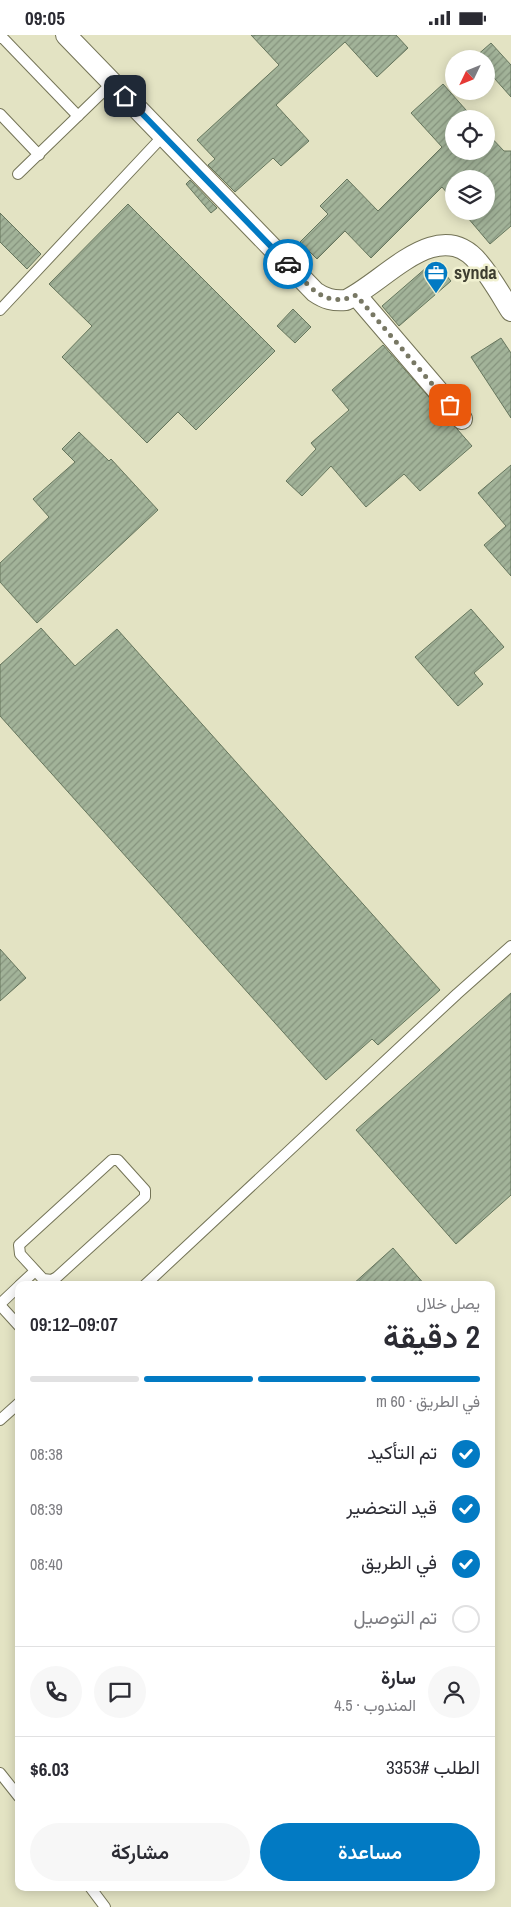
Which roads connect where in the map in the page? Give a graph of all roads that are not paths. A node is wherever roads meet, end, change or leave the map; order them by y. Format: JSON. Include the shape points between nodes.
{"nodes":[{"id":1,"x":0,"y":35,"type":"edge"},
{"id":2,"x":66,"y":35,"type":"edge"},
{"id":3,"x":112,"y":83,"type":"junction"},
{"id":4,"x":0,"y":115,"type":"edge"},
{"id":5,"x":78,"y":116,"type":"junction"},
{"id":6,"x":163,"y":136,"type":"junction"},
{"id":7,"x":39,"y":155,"type":"junction"},
{"id":8,"x":18,"y":174,"type":"dead end"},
{"id":9,"x":356,"y":295,"type":"junction"},
{"id":10,"x":1,"y":308,"type":"edge"},
{"id":11,"x":511,"y":311,"type":"edge"},
{"id":12,"x":462,"y":419,"type":"dead end"},
{"id":13,"x":511,"y":946,"type":"edge"},
{"id":14,"x":35,"y":1271,"type":"junction"},
{"id":15,"x":25,"y":1281,"type":"edge"},
{"id":16,"x":149,"y":1281,"type":"edge"},
{"id":17,"x":15,"y":1291,"type":"edge"},
{"id":18,"x":0,"y":1305,"type":"edge"},
{"id":19,"x":15,"y":1322,"type":"edge"},
{"id":20,"x":15,"y":1407,"type":"edge"},
{"id":21,"x":0,"y":1420,"type":"edge"},
{"id":22,"x":0,"y":1773,"type":"edge"},
{"id":23,"x":15,"y":1792,"type":"edge"},
{"id":24,"x":93,"y":1891,"type":"edge"},
{"id":25,"x":105,"y":1907,"type":"edge"}],
"edges":[{"from":1,"to":5,"type":"lane"},
{"from":2,"to":3,"type":"street"},
{"from":3,"to":5,"type":"lane"},
{"from":3,"to":6,"type":"street"},
{"from":4,"to":7,"type":"lane"},
{"from":5,"to":7,"type":"lane"},
{"from":6,"to":9,"type":"street","via":[[315,291],[335,301]]},
{"from":6,"to":10,"type":"lane"},
{"from":7,"to":8,"type":"lane"},
{"from":9,"to":11,"type":"street","via":[[422,249],[438,244],[469,252]]},
{"from":9,"to":12,"type":"street"},
{"from":13,"to":16,"type":"lane"},
{"from":14,"to":14,"type":"lane","via":[[47,1280],[57,1277],[143,1200],[145,1190],[118,1160],[109,1161],[21,1242],[18,1250]]},
{"from":14,"to":15,"type":"lane"},
{"from":17,"to":18,"type":"lane"},
{"from":18,"to":19,"type":"lane"},
{"from":20,"to":21,"type":"lane"},
{"from":22,"to":23,"type":"lane"},
{"from":24,"to":25,"type":"lane"}]}
